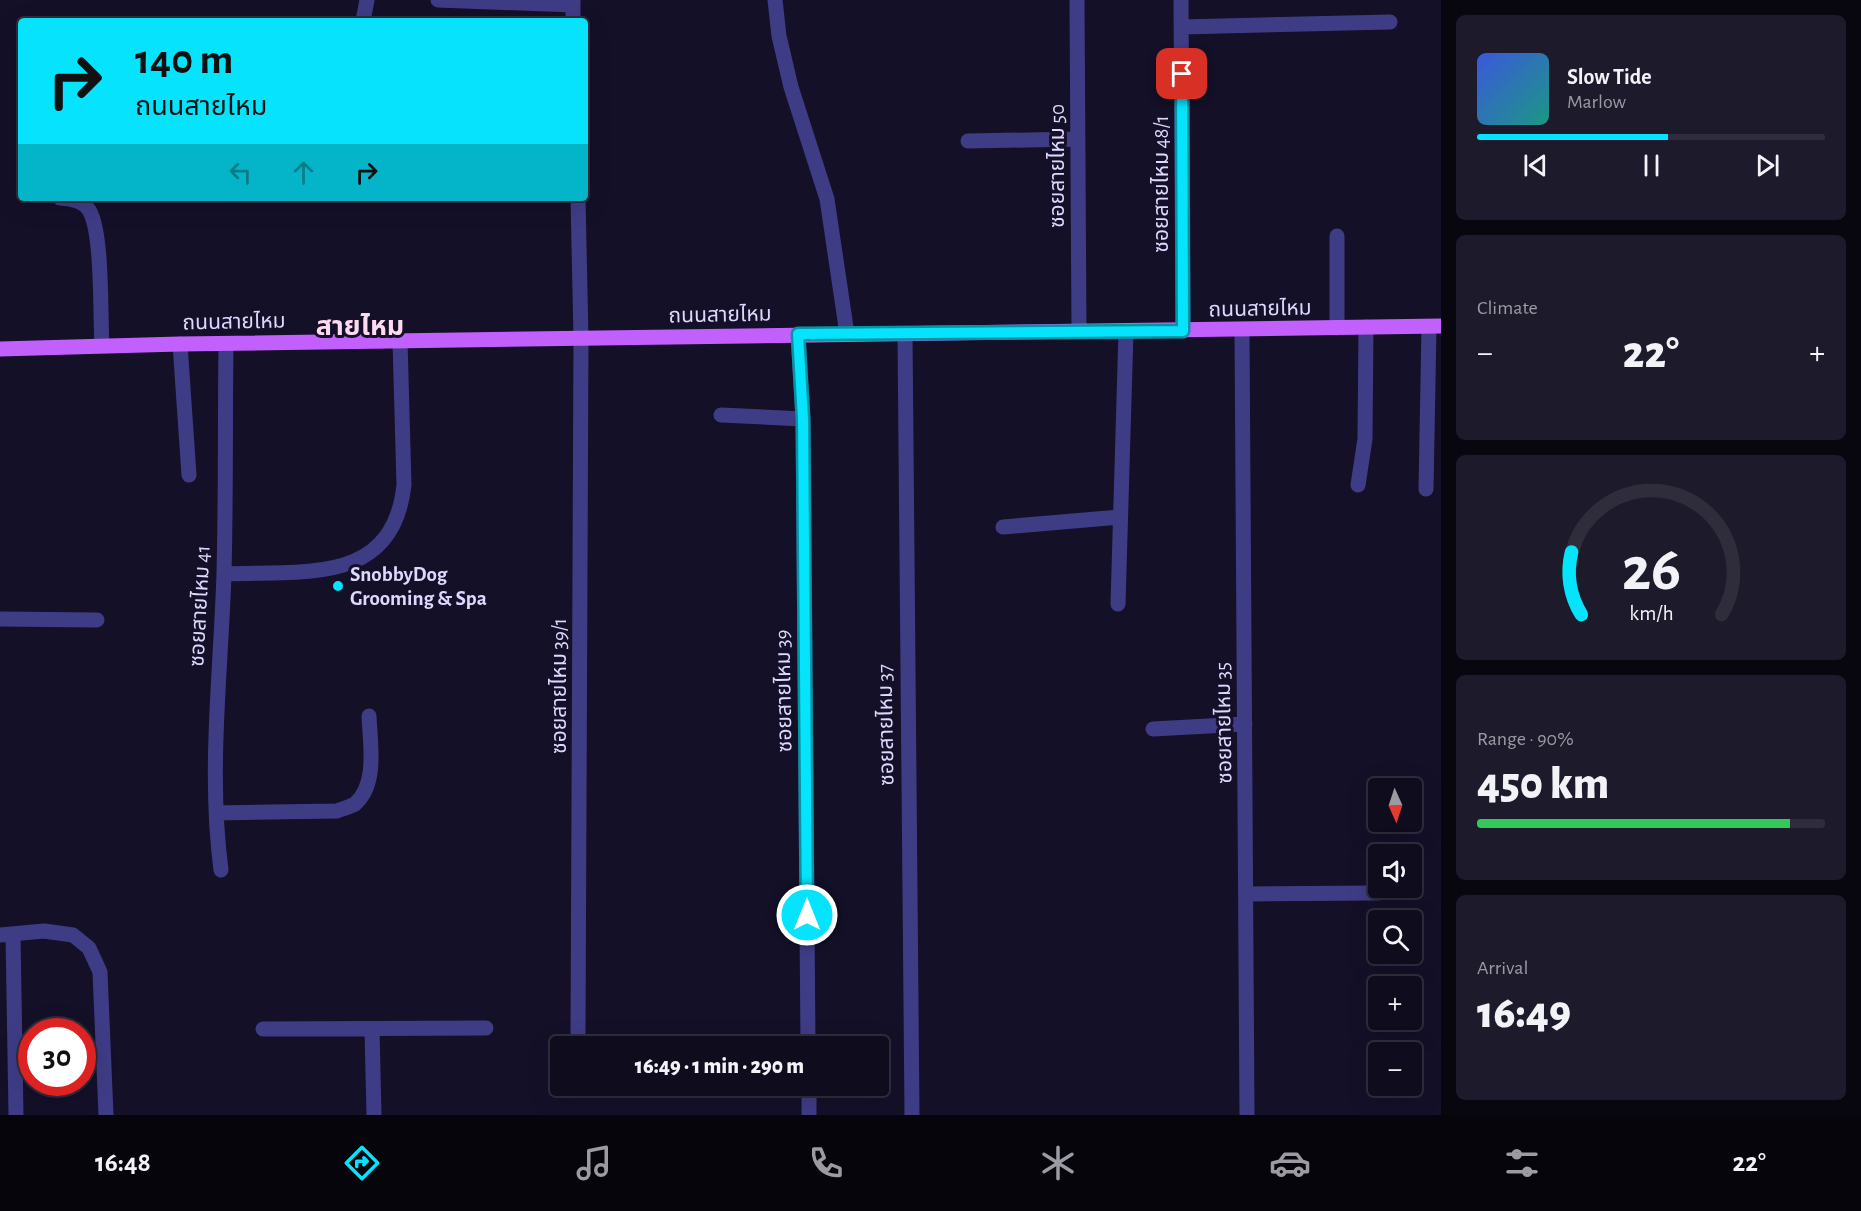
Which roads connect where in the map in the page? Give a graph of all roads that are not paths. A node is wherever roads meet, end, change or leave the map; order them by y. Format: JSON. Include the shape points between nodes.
{"nodes":[{"id":1,"x":367,"y":0,"type":"edge"},
{"id":2,"x":438,"y":0,"type":"edge"},
{"id":3,"x":775,"y":0,"type":"edge"},
{"id":4,"x":1077,"y":0,"type":"edge"},
{"id":5,"x":1181,"y":0,"type":"edge"},
{"id":6,"x":573,"y":2,"type":"edge"},
{"id":7,"x":364,"y":18,"type":"edge"},
{"id":8,"x":573,"y":18,"type":"edge"},
{"id":9,"x":1390,"y":21,"type":"dead end"},
{"id":10,"x":1181,"y":27,"type":"junction"},
{"id":11,"x":1078,"y":139,"type":"junction"},
{"id":12,"x":968,"y":141,"type":"dead end"},
{"id":13,"x":78,"y":201,"type":"edge"},
{"id":14,"x":578,"y":201,"type":"edge"},
{"id":15,"x":1337,"y":236,"type":"dead end"},
{"id":16,"x":1435,"y":326,"type":"edge"},
{"id":17,"x":1366,"y":327,"type":"junction"},
{"id":18,"x":1337,"y":328,"type":"junction"},
{"id":19,"x":1079,"y":331,"type":"junction"},
{"id":20,"x":1126,"y":331,"type":"junction"},
{"id":21,"x":1183,"y":331,"type":"junction"},
{"id":22,"x":1242,"y":331,"type":"junction"},
{"id":23,"x":798,"y":334,"type":"junction"},
{"id":24,"x":847,"y":334,"type":"junction"},
{"id":25,"x":905,"y":334,"type":"junction"},
{"id":26,"x":581,"y":338,"type":"junction"},
{"id":27,"x":400,"y":340,"type":"junction"},
{"id":28,"x":180,"y":344,"type":"junction"},
{"id":29,"x":226,"y":344,"type":"junction"},
{"id":30,"x":102,"y":345,"type":"junction"},
{"id":31,"x":0,"y":349,"type":"edge"},
{"id":32,"x":721,"y":415,"type":"dead end"},
{"id":33,"x":803,"y":419,"type":"junction"},
{"id":34,"x":189,"y":475,"type":"dead end"},
{"id":35,"x":1358,"y":485,"type":"dead end"},
{"id":36,"x":1426,"y":489,"type":"dead end"},
{"id":37,"x":1120,"y":517,"type":"junction"},
{"id":38,"x":1003,"y":527,"type":"dead end"},
{"id":39,"x":224,"y":574,"type":"junction"},
{"id":40,"x":1118,"y":604,"type":"dead end"},
{"id":41,"x":0,"y":619,"type":"edge"},
{"id":42,"x":97,"y":620,"type":"dead end"},
{"id":43,"x":369,"y":717,"type":"dead end"},
{"id":44,"x":1245,"y":724,"type":"junction"},
{"id":45,"x":1153,"y":729,"type":"dead end"},
{"id":46,"x":216,"y":813,"type":"junction"},
{"id":47,"x":221,"y":870,"type":"dead end"},
{"id":48,"x":1368,"y":893,"type":"edge"},
{"id":49,"x":1247,"y":894,"type":"junction"},
{"id":50,"x":6,"y":935,"type":"edge"},
{"id":51,"x":486,"y":1028,"type":"dead end"},
{"id":52,"x":263,"y":1029,"type":"dead end"},
{"id":53,"x":372,"y":1029,"type":"junction"},
{"id":54,"x":578,"y":1035,"type":"dead end"},
{"id":55,"x":808,"y":1036,"type":"edge"},
{"id":56,"x":808,"y":1096,"type":"edge"},
{"id":57,"x":16,"y":1115,"type":"edge"},
{"id":58,"x":106,"y":1115,"type":"edge"},
{"id":59,"x":374,"y":1115,"type":"edge"},
{"id":60,"x":809,"y":1115,"type":"edge"},
{"id":61,"x":912,"y":1115,"type":"edge"},
{"id":62,"x":1248,"y":1115,"type":"edge"}],
"edges":[{"from":1,"to":7,"type":"street"},
{"from":2,"to":6,"type":"street"},
{"from":3,"to":24,"type":"street","via":[[778,36],[791,87],[827,199]]},
{"from":4,"to":11,"type":"street","name":"ซอยสายไหม 50"},
{"from":5,"to":10,"type":"street","name":"ซอยสายไหม 48/1"},
{"from":6,"to":8,"type":"street"},
{"from":9,"to":10,"type":"street"},
{"from":10,"to":21,"type":"street","name":"ซอยสายไหม 48/1"},
{"from":11,"to":12,"type":"street"},
{"from":11,"to":19,"type":"street","name":"ซอยสายไหม 50"},
{"from":13,"to":30,"type":"street","via":[[88,208],[95,227]]},
{"from":14,"to":26,"type":"street","name":"ซอยสายไหม 39/1"},
{"from":15,"to":18,"type":"street"},
{"from":16,"to":17,"type":"main road","name":"ถนนสายไหม"},
{"from":16,"to":36,"type":"street"},
{"from":17,"to":18,"type":"main road","name":"ถนนสายไหม"},
{"from":17,"to":35,"type":"street","via":[[1365,439]]},
{"from":18,"to":22,"type":"main road","name":"ถนนสายไหม"},
{"from":19,"to":20,"type":"main road","name":"ถนนสายไหม"},
{"from":19,"to":25,"type":"main road","name":"ถนนสายไหม"},
{"from":20,"to":21,"type":"main road","name":"ถนนสายไหม"},
{"from":20,"to":37,"type":"street"},
{"from":21,"to":22,"type":"main road","name":"ถนนสายไหม"},
{"from":22,"to":44,"type":"street","name":"ซอยสายไหม 35"},
{"from":23,"to":24,"type":"main road","name":"ถนนสายไหม"},
{"from":23,"to":26,"type":"main road","name":"ถนนสายไหม"},
{"from":23,"to":33,"type":"street","name":"ซอยสายไหม 39"},
{"from":24,"to":25,"type":"main road","name":"ถนนสายไหม"},
{"from":25,"to":61,"type":"street","name":"ซอยสายไหม 37"},
{"from":26,"to":27,"type":"main road","name":"ถนนสายไหม"},
{"from":26,"to":54,"type":"street","name":"ซอยสายไหม 39/1"},
{"from":27,"to":29,"type":"main road","name":"ถนนสายไหม"},
{"from":27,"to":39,"type":"street","via":[[402,507],[380,547],[335,568]]},
{"from":28,"to":29,"type":"main road","name":"ถนนสายไหม"},
{"from":28,"to":30,"type":"main road","name":"ถนนสายไหม"},
{"from":28,"to":34,"type":"street"},
{"from":29,"to":39,"type":"street","name":"ซอยสายไหม 41"},
{"from":30,"to":31,"type":"main road","name":"ถนนสายไหม"},
{"from":32,"to":33,"type":"street"},
{"from":33,"to":55,"type":"street","name":"ซอยสายไหม 39"},
{"from":37,"to":38,"type":"street"},
{"from":37,"to":40,"type":"street"},
{"from":39,"to":46,"type":"street","name":"ซอยสายไหม 41","via":[[216,715]]},
{"from":41,"to":42,"type":"street"},
{"from":43,"to":46,"type":"street","via":[[370,772],[365,789],[354,804],[337,811]]},
{"from":44,"to":45,"type":"street"},
{"from":44,"to":49,"type":"street","name":"ซอยสายไหม 35"},
{"from":46,"to":47,"type":"street","name":"ซอยสายไหม 41"},
{"from":48,"to":49,"type":"street"},
{"from":49,"to":62,"type":"street","name":"ซอยสายไหม 35"},
{"from":50,"to":57,"type":"street"},
{"from":50,"to":58,"type":"street","via":[[44,931],[73,935],[89,948],[100,972]]},
{"from":51,"to":53,"type":"street"},
{"from":52,"to":53,"type":"street"},
{"from":53,"to":59,"type":"street"},
{"from":56,"to":60,"type":"street"}]}
